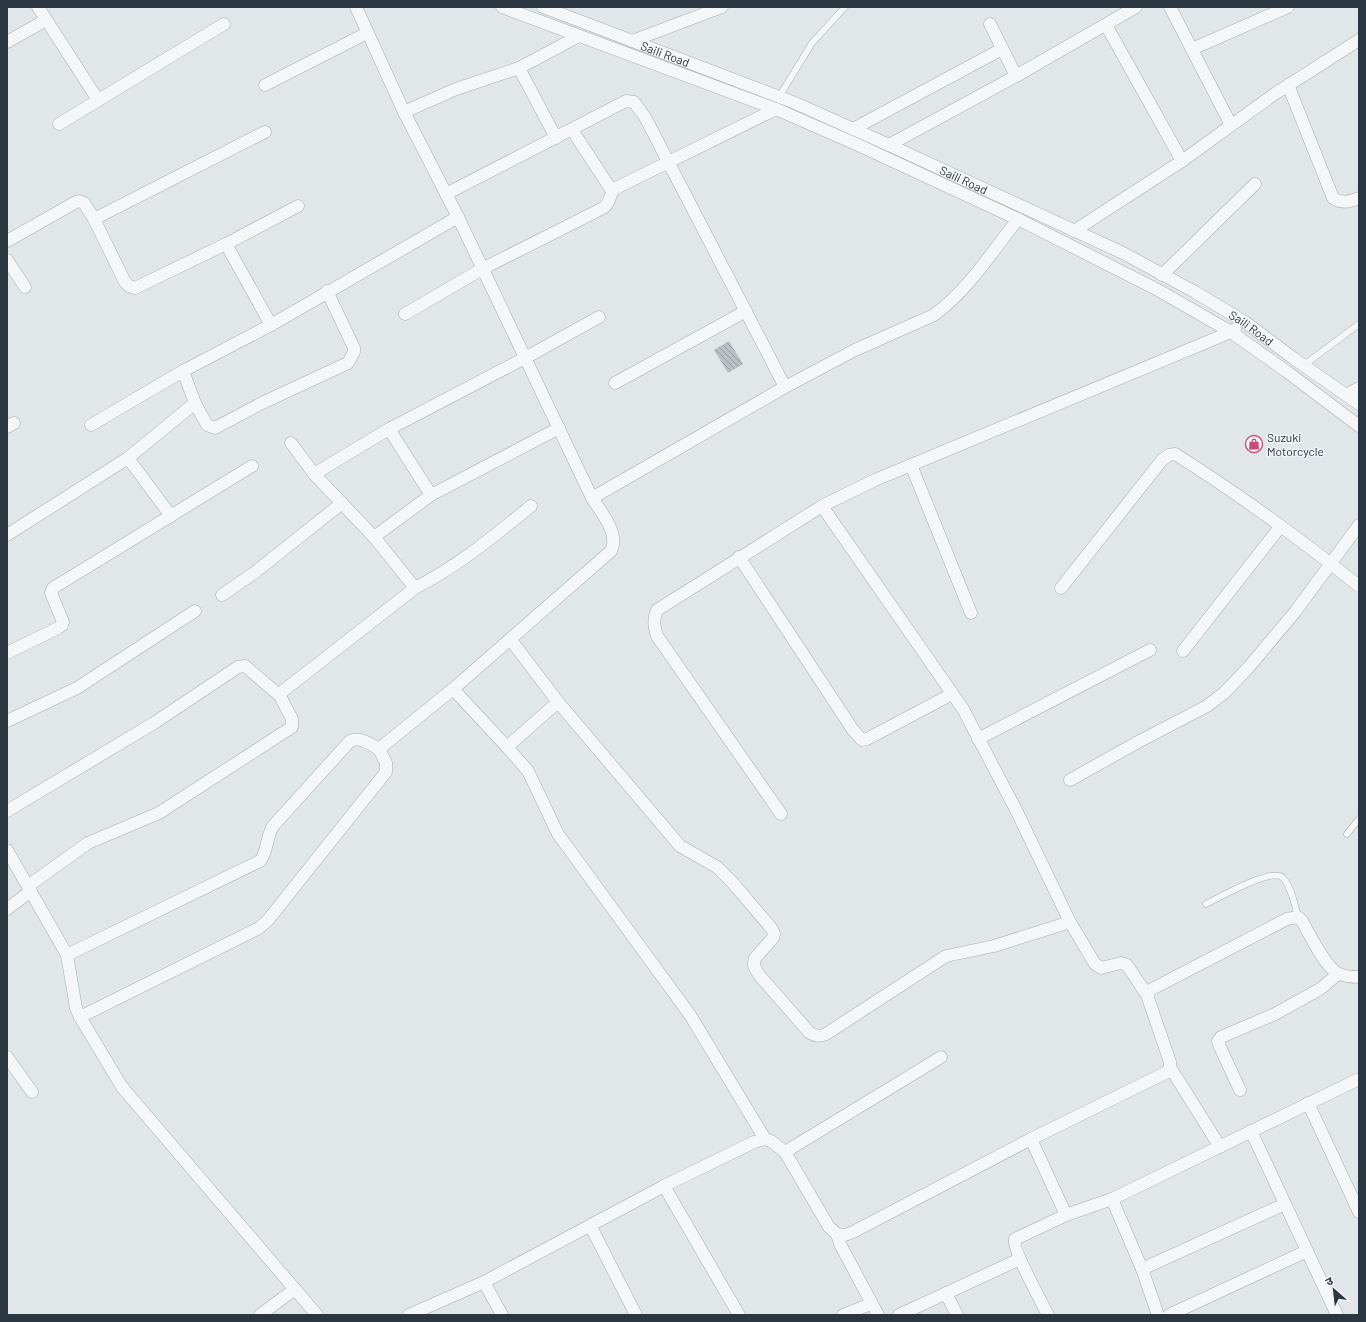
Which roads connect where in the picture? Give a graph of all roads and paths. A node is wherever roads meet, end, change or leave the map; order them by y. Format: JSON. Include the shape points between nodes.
{"nodes":[{"id":1,"x":38,"y":7,"type":"edge"},
{"id":2,"x":356,"y":7,"type":"edge"},
{"id":3,"x":502,"y":7,"type":"edge"},
{"id":4,"x":543,"y":7,"type":"edge"},
{"id":5,"x":722,"y":7,"type":"edge"},
{"id":6,"x":845,"y":7,"type":"edge"},
{"id":7,"x":1136,"y":7,"type":"edge"},
{"id":8,"x":1170,"y":7,"type":"edge"},
{"id":9,"x":1288,"y":7,"type":"edge"},
{"id":10,"x":46,"y":20,"type":"junction"},
{"id":11,"x":224,"y":24,"type":"dead end"},
{"id":12,"x":990,"y":24,"type":"dead end"},
{"id":13,"x":1106,"y":25,"type":"junction"},
{"id":14,"x":367,"y":33,"type":"junction"},
{"id":15,"x":579,"y":36,"type":"junction"},
{"id":16,"x":1359,"y":40,"type":"edge"},
{"id":17,"x":632,"y":41,"type":"junction"},
{"id":18,"x":7,"y":42,"type":"edge"},
{"id":19,"x":1002,"y":49,"type":"junction"},
{"id":20,"x":1192,"y":49,"type":"junction"},
{"id":21,"x":519,"y":68,"type":"junction"},
{"id":22,"x":1016,"y":76,"type":"junction"},
{"id":23,"x":1288,"y":85,"type":"junction"},
{"id":24,"x":265,"y":86,"type":"dead end"},
{"id":25,"x":779,"y":97,"type":"junction"},
{"id":26,"x":98,"y":100,"type":"junction"},
{"id":27,"x":776,"y":109,"type":"junction"},
{"id":28,"x":404,"y":112,"type":"junction"},
{"id":29,"x":59,"y":124,"type":"dead end"},
{"id":30,"x":1230,"y":125,"type":"junction"},
{"id":31,"x":853,"y":128,"type":"junction"},
{"id":32,"x":572,"y":130,"type":"junction"},
{"id":33,"x":265,"y":132,"type":"dead end"},
{"id":34,"x":556,"y":138,"type":"junction"},
{"id":35,"x":889,"y":145,"type":"junction"},
{"id":36,"x":668,"y":161,"type":"junction"},
{"id":37,"x":1182,"y":161,"type":"junction"},
{"id":38,"x":1255,"y":184,"type":"dead end"},
{"id":39,"x":612,"y":191,"type":"junction"},
{"id":40,"x":446,"y":194,"type":"junction"},
{"id":41,"x":1359,"y":198,"type":"edge"},
{"id":42,"x":298,"y":206,"type":"dead end"},
{"id":43,"x":458,"y":217,"type":"junction"},
{"id":44,"x":94,"y":219,"type":"junction"},
{"id":45,"x":1018,"y":219,"type":"junction"},
{"id":46,"x":1074,"y":230,"type":"junction"},
{"id":47,"x":7,"y":241,"type":"edge"},
{"id":48,"x":226,"y":244,"type":"junction"},
{"id":49,"x":7,"y":260,"type":"edge"},
{"id":50,"x":482,"y":270,"type":"junction"},
{"id":51,"x":1162,"y":275,"type":"junction"},
{"id":52,"x":25,"y":288,"type":"dead end"},
{"id":53,"x":327,"y":291,"type":"junction"},
{"id":54,"x":746,"y":311,"type":"junction"},
{"id":55,"x":405,"y":314,"type":"dead end"},
{"id":56,"x":599,"y":317,"type":"dead end"},
{"id":57,"x":1244,"y":322,"type":"junction"},
{"id":58,"x":271,"y":324,"type":"junction"},
{"id":59,"x":1359,"y":324,"type":"edge"},
{"id":60,"x":1231,"y":332,"type":"junction"},
{"id":61,"x":525,"y":358,"type":"junction"},
{"id":62,"x":1304,"y":365,"type":"junction"},
{"id":63,"x":183,"y":371,"type":"junction"},
{"id":64,"x":615,"y":383,"type":"dead end"},
{"id":65,"x":785,"y":387,"type":"junction"},
{"id":66,"x":1359,"y":388,"type":"edge"},
{"id":67,"x":1346,"y":395,"type":"junction"},
{"id":68,"x":195,"y":403,"type":"junction"},
{"id":69,"x":1359,"y":404,"type":"edge"},
{"id":70,"x":91,"y":425,"type":"dead end"},
{"id":71,"x":1359,"y":426,"type":"edge"},
{"id":72,"x":559,"y":428,"type":"junction"},
{"id":73,"x":389,"y":429,"type":"junction"},
{"id":74,"x":291,"y":443,"type":"dead end"},
{"id":75,"x":128,"y":458,"type":"junction"},
{"id":76,"x":911,"y":465,"type":"junction"},
{"id":77,"x":252,"y":466,"type":"dead end"},
{"id":78,"x":314,"y":474,"type":"junction"},
{"id":79,"x":432,"y":495,"type":"junction"},
{"id":80,"x":592,"y":498,"type":"junction"},
{"id":81,"x":342,"y":503,"type":"junction"},
{"id":82,"x":531,"y":506,"type":"dead end"},
{"id":83,"x":822,"y":506,"type":"junction"},
{"id":84,"x":172,"y":516,"type":"junction"},
{"id":85,"x":1359,"y":525,"type":"edge"},
{"id":86,"x":1280,"y":527,"type":"junction"},
{"id":87,"x":7,"y":535,"type":"edge"},
{"id":88,"x":374,"y":537,"type":"junction"},
{"id":89,"x":739,"y":557,"type":"junction"},
{"id":90,"x":1330,"y":564,"type":"junction"},
{"id":91,"x":1359,"y":586,"type":"edge"},
{"id":92,"x":415,"y":588,"type":"junction"},
{"id":93,"x":1061,"y":588,"type":"dead end"},
{"id":94,"x":222,"y":595,"type":"dead end"},
{"id":95,"x":195,"y":611,"type":"dead end"},
{"id":96,"x":971,"y":613,"type":"dead end"},
{"id":97,"x":510,"y":639,"type":"junction"},
{"id":98,"x":1150,"y":650,"type":"dead end"},
{"id":99,"x":1183,"y":651,"type":"dead end"},
{"id":100,"x":7,"y":653,"type":"edge"},
{"id":101,"x":453,"y":689,"type":"junction"},
{"id":102,"x":952,"y":694,"type":"junction"},
{"id":103,"x":280,"y":696,"type":"junction"},
{"id":104,"x":558,"y":702,"type":"junction"},
{"id":105,"x":7,"y":721,"type":"edge"},
{"id":106,"x":978,"y":739,"type":"junction"},
{"id":107,"x":507,"y":747,"type":"junction"},
{"id":108,"x":379,"y":749,"type":"junction"},
{"id":109,"x":1070,"y":780,"type":"dead end"},
{"id":110,"x":7,"y":811,"type":"edge"},
{"id":111,"x":782,"y":814,"type":"dead end"},
{"id":112,"x":1359,"y":819,"type":"edge"},
{"id":113,"x":1347,"y":834,"type":"dead end"},
{"id":114,"x":9,"y":857,"type":"edge"},
{"id":115,"x":29,"y":889,"type":"junction"},
{"id":116,"x":1206,"y":904,"type":"dead end"},
{"id":117,"x":7,"y":909,"type":"edge"},
{"id":118,"x":1298,"y":917,"type":"junction"},
{"id":119,"x":1070,"y":922,"type":"junction"},
{"id":120,"x":67,"y":955,"type":"junction"},
{"id":121,"x":1338,"y":974,"type":"junction"},
{"id":122,"x":1359,"y":977,"type":"edge"},
{"id":123,"x":1147,"y":995,"type":"junction"},
{"id":124,"x":80,"y":1017,"type":"junction"},
{"id":125,"x":7,"y":1057,"type":"edge"},
{"id":126,"x":941,"y":1057,"type":"dead end"},
{"id":127,"x":1170,"y":1067,"type":"junction"},
{"id":128,"x":1359,"y":1079,"type":"edge"},
{"id":129,"x":1240,"y":1090,"type":"dead end"},
{"id":130,"x":32,"y":1092,"type":"dead end"},
{"id":131,"x":1308,"y":1103,"type":"junction"},
{"id":132,"x":1251,"y":1131,"type":"junction"},
{"id":133,"x":765,"y":1139,"type":"junction"},
{"id":134,"x":1031,"y":1139,"type":"junction"},
{"id":135,"x":1220,"y":1147,"type":"junction"},
{"id":136,"x":785,"y":1152,"type":"junction"},
{"id":137,"x":664,"y":1186,"type":"junction"},
{"id":138,"x":1112,"y":1199,"type":"junction"},
{"id":139,"x":1285,"y":1204,"type":"junction"},
{"id":140,"x":1359,"y":1212,"type":"edge"},
{"id":141,"x":1066,"y":1215,"type":"junction"},
{"id":142,"x":590,"y":1225,"type":"junction"},
{"id":143,"x":837,"y":1234,"type":"junction"},
{"id":144,"x":1307,"y":1251,"type":"junction"},
{"id":145,"x":1020,"y":1260,"type":"junction"},
{"id":146,"x":1142,"y":1269,"type":"junction"},
{"id":147,"x":484,"y":1282,"type":"junction"},
{"id":148,"x":295,"y":1289,"type":"junction"},
{"id":149,"x":946,"y":1293,"type":"junction"},
{"id":150,"x":872,"y":1304,"type":"junction"},
{"id":151,"x":1334,"y":1314,"type":"edge"},
{"id":152,"x":260,"y":1315,"type":"edge"},
{"id":153,"x":317,"y":1315,"type":"edge"},
{"id":154,"x":409,"y":1315,"type":"edge"},
{"id":155,"x":502,"y":1315,"type":"edge"},
{"id":156,"x":636,"y":1315,"type":"edge"},
{"id":157,"x":739,"y":1315,"type":"edge"},
{"id":158,"x":843,"y":1315,"type":"edge"},
{"id":159,"x":878,"y":1315,"type":"edge"},
{"id":160,"x":899,"y":1315,"type":"edge"},
{"id":161,"x":957,"y":1315,"type":"edge"},
{"id":162,"x":1048,"y":1315,"type":"edge"},
{"id":163,"x":1158,"y":1315,"type":"edge"},
{"id":164,"x":1169,"y":1315,"type":"edge"}],
"edges":[{"from":1,"to":10,"type":"street"},
{"from":2,"to":14,"type":"street"},
{"from":3,"to":15,"type":"street"},
{"from":4,"to":17,"type":"street","name":"Saili Road"},
{"from":5,"to":17,"type":"street"},
{"from":6,"to":25,"type":"lane","via":[[812,43]]},
{"from":7,"to":13,"type":"street"},
{"from":8,"to":20,"type":"street"},
{"from":9,"to":20,"type":"street"},
{"from":10,"to":18,"type":"street"},
{"from":10,"to":26,"type":"street"},
{"from":11,"to":26,"type":"street"},
{"from":12,"to":19,"type":"street"},
{"from":13,"to":22,"type":"street"},
{"from":13,"to":37,"type":"street"},
{"from":14,"to":24,"type":"street"},
{"from":14,"to":28,"type":"street"},
{"from":15,"to":21,"type":"street"},
{"from":15,"to":27,"type":"street"},
{"from":16,"to":23,"type":"street"},
{"from":17,"to":25,"type":"street","name":"Saili Road"},
{"from":19,"to":22,"type":"street"},
{"from":19,"to":31,"type":"street"},
{"from":20,"to":30,"type":"street"},
{"from":21,"to":28,"type":"street","via":[[456,89]]},
{"from":21,"to":34,"type":"street"},
{"from":22,"to":35,"type":"street"},
{"from":23,"to":30,"type":"street"},
{"from":23,"to":41,"type":"street","via":[[1333,198],[1342,202]]},
{"from":25,"to":31,"type":"street","name":"Saili Road"},
{"from":26,"to":29,"type":"street"},
{"from":27,"to":36,"type":"street"},
{"from":27,"to":45,"type":"street"},
{"from":28,"to":40,"type":"street"},
{"from":30,"to":37,"type":"street"},
{"from":31,"to":35,"type":"street","name":"Saili Road"},
{"from":32,"to":34,"type":"street"},
{"from":32,"to":36,"type":"street","via":[[626,101],[631,101],[645,117]]},
{"from":32,"to":39,"type":"street"},
{"from":33,"to":44,"type":"street"},
{"from":34,"to":40,"type":"street"},
{"from":35,"to":46,"type":"street","name":"Saili Road"},
{"from":36,"to":39,"type":"street"},
{"from":36,"to":54,"type":"street"},
{"from":37,"to":46,"type":"street"},
{"from":38,"to":51,"type":"street"},
{"from":39,"to":50,"type":"street","via":[[609,202],[603,208]]},
{"from":40,"to":43,"type":"street"},
{"from":42,"to":48,"type":"street"},
{"from":43,"to":50,"type":"street"},
{"from":43,"to":53,"type":"street"},
{"from":44,"to":47,"type":"street","via":[[84,203],[79,201]]},
{"from":44,"to":48,"type":"street","via":[[125,282],[132,288]]},
{"from":45,"to":60,"type":"street","via":[[1158,290]]},
{"from":45,"to":65,"type":"street","via":[[971,279],[944,308]]},
{"from":46,"to":51,"type":"street","name":"Saili Road"},
{"from":48,"to":58,"type":"street"},
{"from":49,"to":52,"type":"street"},
{"from":50,"to":55,"type":"street"},
{"from":50,"to":61,"type":"street"},
{"from":51,"to":57,"type":"street","name":"Saili Road"},
{"from":53,"to":58,"type":"street"},
{"from":53,"to":68,"type":"street","via":[[354,348],[348,363],[215,428],[207,425]]},
{"from":54,"to":64,"type":"street"},
{"from":54,"to":65,"type":"street"},
{"from":56,"to":61,"type":"street"},
{"from":57,"to":60,"type":"street"},
{"from":57,"to":62,"type":"street","name":"Saili Road"},
{"from":58,"to":63,"type":"street"},
{"from":59,"to":62,"type":"lane"},
{"from":60,"to":71,"type":"street"},
{"from":60,"to":76,"type":"street"},
{"from":61,"to":72,"type":"street"},
{"from":61,"to":73,"type":"street"},
{"from":62,"to":67,"type":"street","name":"Saili Road"},
{"from":63,"to":68,"type":"street"},
{"from":63,"to":70,"type":"street"},
{"from":65,"to":80,"type":"street"},
{"from":66,"to":67,"type":"street"},
{"from":67,"to":69,"type":"street","name":"Saili Road"},
{"from":68,"to":75,"type":"street"},
{"from":72,"to":79,"type":"street"},
{"from":72,"to":80,"type":"street"},
{"from":73,"to":78,"type":"street"},
{"from":73,"to":79,"type":"street"},
{"from":74,"to":78,"type":"street"},
{"from":75,"to":84,"type":"street"},
{"from":75,"to":87,"type":"street"},
{"from":76,"to":83,"type":"street"},
{"from":76,"to":96,"type":"street"},
{"from":77,"to":84,"type":"street"},
{"from":78,"to":81,"type":"street"},
{"from":79,"to":88,"type":"street"},
{"from":80,"to":97,"type":"street","via":[[613,534],[614,545],[611,551]]},
{"from":81,"to":88,"type":"street"},
{"from":81,"to":94,"type":"street","via":[[254,573]]},
{"from":82,"to":92,"type":"street","via":[[471,554]]},
{"from":83,"to":89,"type":"street"},
{"from":83,"to":102,"type":"street"},
{"from":84,"to":100,"type":"street","via":[[53,588],[51,593],[62,625]]},
{"from":85,"to":90,"type":"street"},
{"from":86,"to":90,"type":"street"},
{"from":86,"to":93,"type":"street","via":[[1176,454],[1169,454]]},
{"from":86,"to":99,"type":"street"},
{"from":88,"to":92,"type":"street"},
{"from":89,"to":102,"type":"street","via":[[862,740]]},
{"from":89,"to":111,"type":"street","via":[[657,610],[653,620],[654,626],[657,636]]},
{"from":90,"to":91,"type":"street"},
{"from":90,"to":109,"type":"street","via":[[1285,623],[1224,693],[1207,706]]},
{"from":92,"to":103,"type":"street","via":[[283,691]]},
{"from":95,"to":105,"type":"street","via":[[77,688]]},
{"from":97,"to":101,"type":"street"},
{"from":97,"to":104,"type":"street"},
{"from":98,"to":106,"type":"street"},
{"from":101,"to":107,"type":"street"},
{"from":101,"to":108,"type":"street"},
{"from":102,"to":106,"type":"street","via":[[963,709]]},
{"from":103,"to":110,"type":"street","via":[[245,666],[238,667],[154,723]]},
{"from":103,"to":115,"type":"street","via":[[292,719],[292,727],[159,813],[88,843]]},
{"from":104,"to":107,"type":"street"},
{"from":104,"to":119,"type":"street","via":[[680,846],[717,867],[772,929],[774,936],[755,958],[754,966],[759,975],[815,1036],[826,1034],[946,956],[994,946]]},
{"from":106,"to":119,"type":"street","via":[[1016,810]]},
{"from":107,"to":133,"type":"street","via":[[528,771],[558,834],[690,1015]]},
{"from":108,"to":120,"type":"street","via":[[362,740],[355,739],[350,742],[273,826],[265,855],[260,861]]},
{"from":108,"to":124,"type":"street","via":[[386,763],[386,772],[268,920],[259,928]]},
{"from":112,"to":113,"type":"lane"},
{"from":114,"to":115,"type":"street"},
{"from":115,"to":117,"type":"street"},
{"from":115,"to":120,"type":"street"},
{"from":116,"to":118,"type":"lane","via":[[1267,876],[1278,875],[1287,883]]},
{"from":118,"to":121,"type":"street","via":[[1325,959]]},
{"from":118,"to":123,"type":"street","via":[[1287,919],[1150,990]]},
{"from":119,"to":123,"type":"street","via":[[1098,967],[1121,963],[1127,965]]},
{"from":120,"to":124,"type":"street","via":[[76,1008]]},
{"from":121,"to":122,"type":"street"},
{"from":121,"to":129,"type":"street","via":[[1320,988],[1275,1014],[1221,1037],[1218,1041],[1220,1047]]},
{"from":123,"to":127,"type":"street"},
{"from":124,"to":148,"type":"street","via":[[122,1087]]},
{"from":125,"to":130,"type":"street"},
{"from":126,"to":136,"type":"street"},
{"from":127,"to":134,"type":"street","via":[[1167,1072]]},
{"from":127,"to":135,"type":"street"},
{"from":128,"to":131,"type":"street"},
{"from":131,"to":132,"type":"street"},
{"from":131,"to":140,"type":"street"},
{"from":132,"to":135,"type":"street"},
{"from":132,"to":139,"type":"street"},
{"from":133,"to":136,"type":"street"},
{"from":133,"to":137,"type":"street"},
{"from":134,"to":141,"type":"street"},
{"from":134,"to":143,"type":"street","via":[[853,1232]]},
{"from":135,"to":138,"type":"street"},
{"from":136,"to":143,"type":"street","via":[[829,1227]]},
{"from":137,"to":142,"type":"street"},
{"from":137,"to":157,"type":"street"},
{"from":138,"to":141,"type":"street"},
{"from":138,"to":146,"type":"street"},
{"from":139,"to":144,"type":"street"},
{"from":139,"to":146,"type":"street"},
{"from":141,"to":145,"type":"street","via":[[1015,1239]]},
{"from":142,"to":147,"type":"street"},
{"from":142,"to":156,"type":"street"},
{"from":143,"to":150,"type":"street"},
{"from":144,"to":151,"type":"street"},
{"from":144,"to":164,"type":"street"},
{"from":145,"to":149,"type":"street"},
{"from":145,"to":162,"type":"street"},
{"from":146,"to":163,"type":"street"},
{"from":147,"to":154,"type":"street"},
{"from":147,"to":155,"type":"street"},
{"from":148,"to":152,"type":"street"},
{"from":148,"to":153,"type":"street"},
{"from":149,"to":160,"type":"street"},
{"from":149,"to":161,"type":"street"},
{"from":150,"to":158,"type":"street"},
{"from":150,"to":159,"type":"street"}]}
